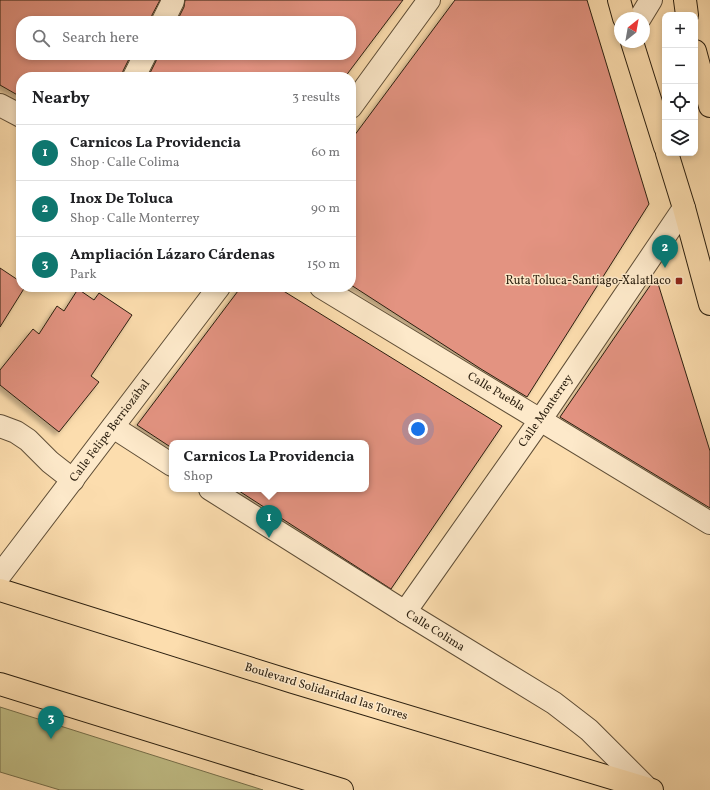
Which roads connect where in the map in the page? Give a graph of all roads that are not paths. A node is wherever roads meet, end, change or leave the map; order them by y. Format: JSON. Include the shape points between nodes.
{"nodes":[{"id":1,"x":429,"y":0,"type":"edge"},
{"id":2,"x":618,"y":0,"type":"edge"},
{"id":3,"x":651,"y":0,"type":"edge"},
{"id":4,"x":685,"y":0,"type":"edge"},
{"id":5,"x":173,"y":1,"type":"dead end"},
{"id":6,"x":622,"y":12,"type":"edge"},
{"id":7,"x":644,"y":12,"type":"edge"},
{"id":8,"x":687,"y":12,"type":"edge"},
{"id":9,"x":166,"y":16,"type":"edge"},
{"id":10,"x":634,"y":48,"type":"edge"},
{"id":11,"x":142,"y":60,"type":"edge"},
{"id":12,"x":698,"y":62,"type":"edge"},
{"id":13,"x":136,"y":72,"type":"edge"},
{"id":14,"x":356,"y":100,"type":"edge"},
{"id":15,"x":0,"y":105,"type":"edge"},
{"id":16,"x":710,"y":106,"type":"edge"},
{"id":17,"x":16,"y":113,"type":"edge"},
{"id":18,"x":662,"y":137,"type":"edge"},
{"id":19,"x":668,"y":156,"type":"edge"},
{"id":20,"x":684,"y":208,"type":"junction"},
{"id":21,"x":215,"y":292,"type":"edge"},
{"id":22,"x":329,"y":292,"type":"edge"},
{"id":23,"x":710,"y":304,"type":"edge"},
{"id":24,"x":541,"y":419,"type":"junction"},
{"id":25,"x":0,"y":426,"type":"edge"},
{"id":26,"x":113,"y":427,"type":"junction"},
{"id":27,"x":169,"y":463,"type":"edge"},
{"id":28,"x":73,"y":480,"type":"junction"},
{"id":29,"x":215,"y":492,"type":"edge"},
{"id":30,"x":710,"y":523,"type":"edge"},
{"id":31,"x":0,"y":575,"type":"edge"},
{"id":32,"x":0,"y":590,"type":"edge"},
{"id":33,"x":405,"y":612,"type":"junction"},
{"id":34,"x":0,"y":684,"type":"edge"},
{"id":35,"x":650,"y":789,"type":"edge"},
{"id":36,"x":342,"y":790,"type":"edge"}],
"edges":[{"from":1,"to":14,"type":"street"},
{"from":2,"to":6,"type":"main road"},
{"from":3,"to":7,"type":"street"},
{"from":4,"to":8,"type":"main road"},
{"from":5,"to":9,"type":"street"},
{"from":10,"to":18,"type":"main road"},
{"from":11,"to":13,"type":"street"},
{"from":12,"to":16,"type":"main road"},
{"from":15,"to":17,"type":"street"},
{"from":19,"to":20,"type":"main road"},
{"from":20,"to":23,"type":"main road"},
{"from":20,"to":24,"type":"street","name":"Calle Monterrey"},
{"from":21,"to":26,"type":"street","name":"Calle Felipe Berriozábal"},
{"from":22,"to":24,"type":"street","name":"Calle Puebla"},
{"from":24,"to":30,"type":"street","name":"Calle Puebla"},
{"from":24,"to":33,"type":"street","name":"Calle Monterrey"},
{"from":25,"to":28,"type":"street","via":[[28,440]]},
{"from":26,"to":27,"type":"street"},
{"from":26,"to":28,"type":"street","name":"Calle Felipe Berriozábal"},
{"from":28,"to":31,"type":"street","name":"Calle Felipe Berriozábal"},
{"from":29,"to":33,"type":"street","name":"Calle Colima"},
{"from":32,"to":35,"type":"main road","name":"Boulevard Solidaridad las Torres","via":[[293,682]]},
{"from":33,"to":35,"type":"street","name":"Calle Colima","via":[[554,703],[589,730]]},
{"from":34,"to":36,"type":"main road"}]}
